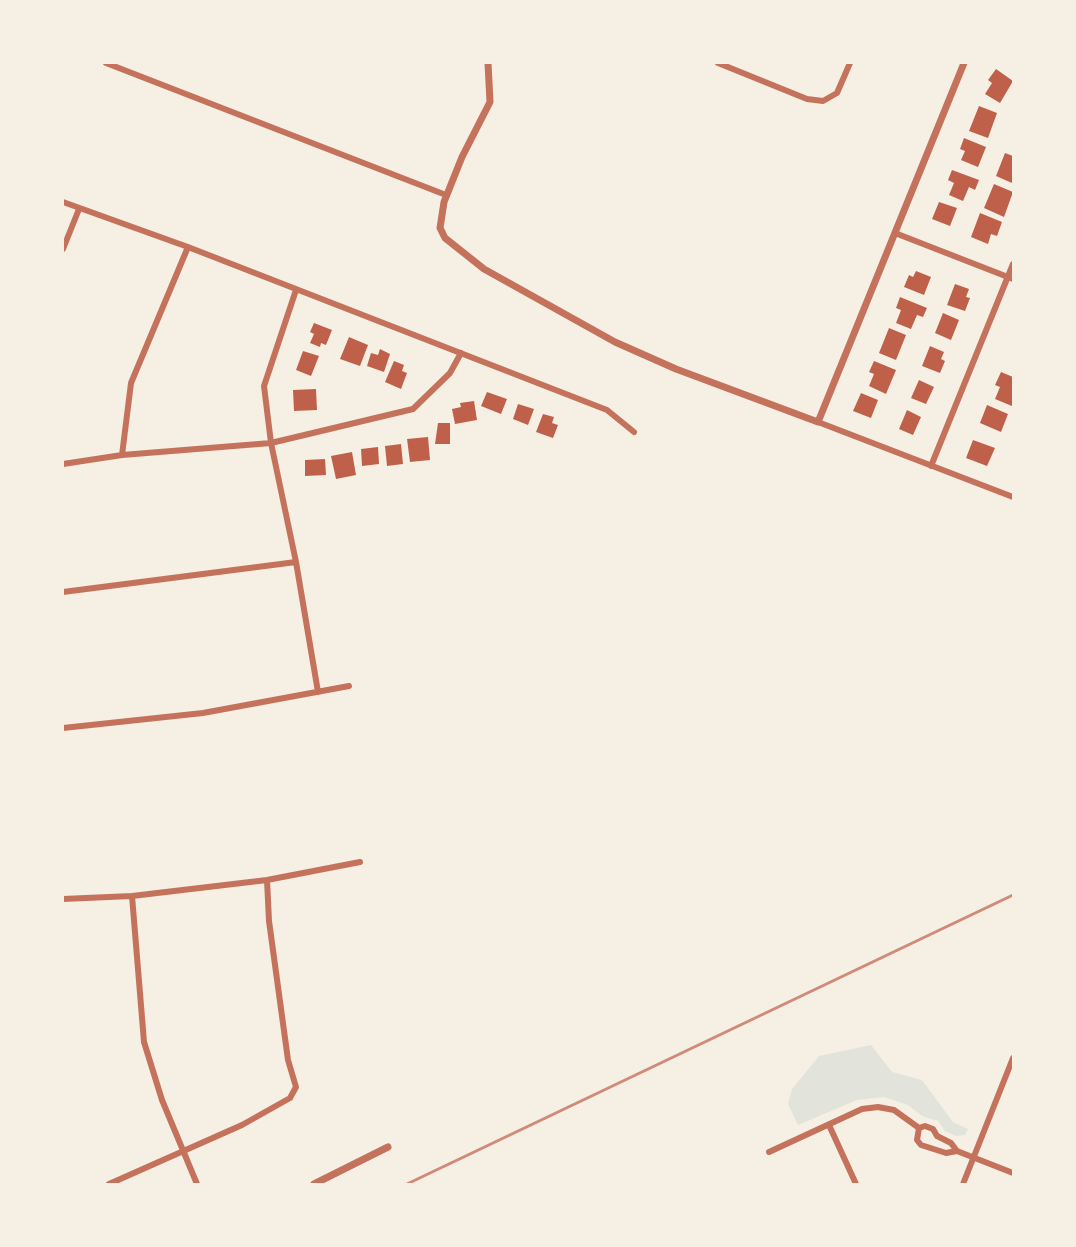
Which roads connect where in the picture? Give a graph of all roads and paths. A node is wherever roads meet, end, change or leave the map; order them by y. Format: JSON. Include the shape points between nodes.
{"nodes":[{"id":1,"x":106,"y":63,"type":"edge"},
{"id":2,"x":488,"y":63,"type":"edge"},
{"id":3,"x":718,"y":63,"type":"edge"},
{"id":4,"x":850,"y":63,"type":"edge"},
{"id":5,"x":964,"y":63,"type":"edge"},
{"id":6,"x":446,"y":195,"type":"junction"},
{"id":7,"x":63,"y":202,"type":"edge"},
{"id":8,"x":79,"y":208,"type":"junction"},
{"id":9,"x":895,"y":233,"type":"junction"},
{"id":10,"x":188,"y":247,"type":"junction"},
{"id":11,"x":63,"y":249,"type":"edge"},
{"id":12,"x":1013,"y":264,"type":"edge"},
{"id":13,"x":1010,"y":278,"type":"edge"},
{"id":14,"x":296,"y":290,"type":"junction"},
{"id":15,"x":461,"y":352,"type":"junction"},
{"id":16,"x":818,"y":422,"type":"junction"},
{"id":17,"x":634,"y":432,"type":"dead end"},
{"id":18,"x":271,"y":443,"type":"junction"},
{"id":19,"x":122,"y":455,"type":"junction"},
{"id":20,"x":63,"y":464,"type":"edge"},
{"id":21,"x":931,"y":465,"type":"junction"},
{"id":22,"x":1013,"y":498,"type":"edge"},
{"id":23,"x":296,"y":562,"type":"junction"},
{"id":24,"x":63,"y":592,"type":"edge"},
{"id":25,"x":349,"y":686,"type":"dead end"},
{"id":26,"x":318,"y":692,"type":"junction"},
{"id":27,"x":63,"y":728,"type":"edge"},
{"id":28,"x":360,"y":862,"type":"dead end"},
{"id":29,"x":267,"y":880,"type":"junction"},
{"id":30,"x":132,"y":896,"type":"junction"},
{"id":31,"x":63,"y":899,"type":"edge"},
{"id":32,"x":1013,"y":1058,"type":"edge"},
{"id":33,"x":829,"y":1125,"type":"junction"},
{"id":34,"x":919,"y":1128,"type":"junction"},
{"id":35,"x":388,"y":1148,"type":"dead end"},
{"id":36,"x":957,"y":1150,"type":"junction"},
{"id":37,"x":182,"y":1151,"type":"junction"},
{"id":38,"x":770,"y":1152,"type":"dead end"},
{"id":39,"x":973,"y":1157,"type":"junction"},
{"id":40,"x":1013,"y":1173,"type":"edge"},
{"id":41,"x":109,"y":1184,"type":"edge"},
{"id":42,"x":197,"y":1184,"type":"edge"},
{"id":43,"x":314,"y":1184,"type":"edge"},
{"id":44,"x":856,"y":1184,"type":"edge"},
{"id":45,"x":963,"y":1184,"type":"edge"}],
"edges":[{"from":1,"to":6,"type":"street"},
{"from":2,"to":6,"type":"street","via":[[490,102]]},
{"from":3,"to":4,"type":"street","via":[[807,99],[823,101],[837,93]]},
{"from":5,"to":9,"type":"street"},
{"from":6,"to":16,"type":"street","via":[[440,228],[454,248],[484,269],[604,337],[676,369]]},
{"from":7,"to":8,"type":"street"},
{"from":8,"to":10,"type":"street"},
{"from":8,"to":11,"type":"street"},
{"from":9,"to":13,"type":"street"},
{"from":9,"to":16,"type":"street"},
{"from":10,"to":14,"type":"street"},
{"from":10,"to":19,"type":"street","via":[[131,383]]},
{"from":12,"to":13,"type":"street"},
{"from":13,"to":21,"type":"street"},
{"from":14,"to":15,"type":"street"},
{"from":14,"to":18,"type":"street","via":[[264,386]]},
{"from":15,"to":17,"type":"street","via":[[607,410]]},
{"from":15,"to":18,"type":"street","via":[[450,373],[413,409]]},
{"from":16,"to":21,"type":"street"},
{"from":18,"to":19,"type":"street"},
{"from":18,"to":23,"type":"street"},
{"from":19,"to":20,"type":"street"},
{"from":21,"to":22,"type":"street"},
{"from":23,"to":24,"type":"street"},
{"from":23,"to":26,"type":"street"},
{"from":25,"to":26,"type":"street"},
{"from":26,"to":27,"type":"street","via":[[189,715]]},
{"from":28,"to":29,"type":"street"},
{"from":29,"to":30,"type":"street"},
{"from":29,"to":37,"type":"street","via":[[285,1037],[296,1087],[290,1098],[242,1125]]},
{"from":30,"to":31,"type":"street"},
{"from":30,"to":37,"type":"street","via":[[144,1042]]},
{"from":32,"to":39,"type":"street"},
{"from":33,"to":34,"type":"street","via":[[862,1109],[878,1107],[894,1110]]},
{"from":33,"to":38,"type":"street"},
{"from":33,"to":44,"type":"street"},
{"from":34,"to":36,"type":"street","via":[[933,1129]]},
{"from":34,"to":36,"type":"street","via":[[917,1140],[921,1144],[946,1153]]},
{"from":35,"to":43,"type":"street"},
{"from":36,"to":39,"type":"street"},
{"from":37,"to":41,"type":"street"},
{"from":37,"to":42,"type":"street"},
{"from":39,"to":40,"type":"street"},
{"from":39,"to":45,"type":"street"}]}
